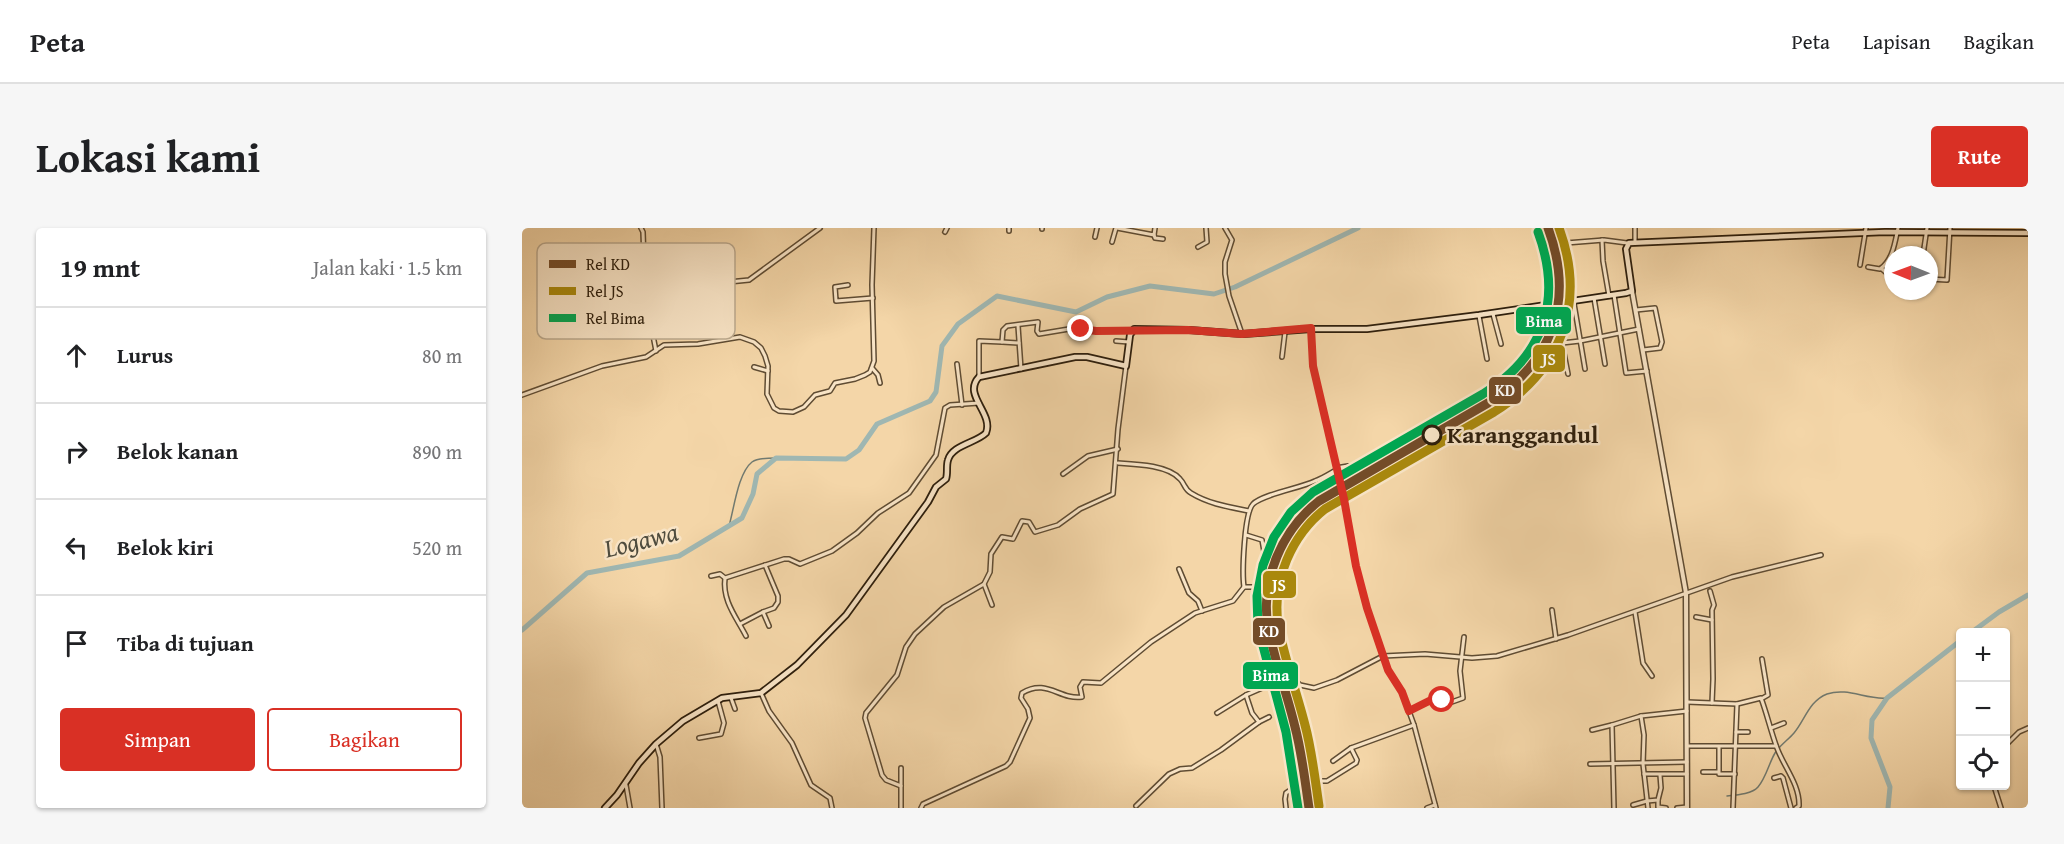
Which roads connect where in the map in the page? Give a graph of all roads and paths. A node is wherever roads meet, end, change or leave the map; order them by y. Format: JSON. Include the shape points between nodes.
{"nodes":[{"id":1,"x":640,"y":228,"type":"edge"},
{"id":2,"x":820,"y":228,"type":"edge"},
{"id":3,"x":874,"y":228,"type":"edge"},
{"id":4,"x":1092,"y":228,"type":"edge"},
{"id":5,"x":1116,"y":228,"type":"edge"},
{"id":6,"x":1155,"y":228,"type":"edge"},
{"id":7,"x":1206,"y":228,"type":"edge"},
{"id":8,"x":1226,"y":228,"type":"edge"},
{"id":9,"x":1563,"y":228,"type":"edge"},
{"id":10,"x":1635,"y":228,"type":"edge"},
{"id":11,"x":1097,"y":229,"type":"edge"},
{"id":12,"x":1898,"y":230,"type":"edge"},
{"id":13,"x":1927,"y":230,"type":"edge"},
{"id":14,"x":1949,"y":230,"type":"edge"},
{"id":15,"x":1865,"y":231,"type":"edge"},
{"id":16,"x":2028,"y":233,"type":"edge"},
{"id":17,"x":1154,"y":235,"type":"junction"},
{"id":18,"x":1095,"y":237,"type":"dead end"},
{"id":19,"x":1164,"y":239,"type":"dead end"},
{"id":20,"x":1602,"y":240,"type":"junction"},
{"id":21,"x":1112,"y":242,"type":"dead end"},
{"id":22,"x":1635,"y":242,"type":"junction"},
{"id":23,"x":643,"y":243,"type":"edge"},
{"id":24,"x":1566,"y":243,"type":"junction"},
{"id":25,"x":1627,"y":243,"type":"junction"},
{"id":26,"x":1924,"y":246,"type":"edge"},
{"id":27,"x":1198,"y":247,"type":"dead end"},
{"id":28,"x":1860,"y":266,"type":"dead end"},
{"id":29,"x":1868,"y":267,"type":"dead end"},
{"id":30,"x":1882,"y":269,"type":"joint"},
{"id":31,"x":1938,"y":280,"type":"edge"},
{"id":32,"x":735,"y":281,"type":"edge"},
{"id":33,"x":848,"y":285,"type":"dead end"},
{"id":34,"x":1632,"y":291,"type":"junction"},
{"id":35,"x":1611,"y":296,"type":"junction"},
{"id":36,"x":873,"y":298,"type":"junction"},
{"id":37,"x":1594,"y":298,"type":"junction"},
{"id":38,"x":1574,"y":301,"type":"junction"},
{"id":39,"x":1636,"y":310,"type":"junction"},
{"id":40,"x":1493,"y":313,"type":"junction"},
{"id":41,"x":1564,"y":314,"type":"dead end"},
{"id":42,"x":1479,"y":315,"type":"junction"},
{"id":43,"x":1018,"y":326,"type":"junction"},
{"id":44,"x":1311,"y":328,"type":"junction"},
{"id":45,"x":1640,"y":329,"type":"junction"},
{"id":46,"x":1131,"y":330,"type":"junction"},
{"id":47,"x":1285,"y":330,"type":"junction"},
{"id":48,"x":1620,"y":333,"type":"junction"},
{"id":49,"x":1242,"y":334,"type":"junction"},
{"id":50,"x":1601,"y":337,"type":"junction"},
{"id":51,"x":735,"y":338,"type":"edge"},
{"id":52,"x":654,"y":339,"type":"edge"},
{"id":53,"x":726,"y":339,"type":"edge"},
{"id":54,"x":1116,"y":341,"type":"dead end"},
{"id":55,"x":1580,"y":341,"type":"junction"},
{"id":56,"x":1002,"y":342,"type":"junction"},
{"id":57,"x":1129,"y":342,"type":"junction"},
{"id":58,"x":1019,"y":343,"type":"junction"},
{"id":59,"x":1562,"y":343,"type":"junction"},
{"id":60,"x":1501,"y":344,"type":"dead end"},
{"id":61,"x":1643,"y":350,"type":"junction"},
{"id":62,"x":656,"y":351,"type":"junction"},
{"id":63,"x":1282,"y":357,"type":"dead end"},
{"id":64,"x":1486,"y":359,"type":"dead end"},
{"id":65,"x":957,"y":364,"type":"dead end"},
{"id":66,"x":1605,"y":364,"type":"dead end"},
{"id":67,"x":1126,"y":366,"type":"junction"},
{"id":68,"x":754,"y":368,"type":"dead end"},
{"id":69,"x":872,"y":368,"type":"junction"},
{"id":70,"x":1021,"y":369,"type":"junction"},
{"id":71,"x":1586,"y":369,"type":"dead end"},
{"id":72,"x":768,"y":371,"type":"junction"},
{"id":73,"x":1647,"y":371,"type":"junction"},
{"id":74,"x":1568,"y":374,"type":"dead end"},
{"id":75,"x":979,"y":377,"type":"junction"},
{"id":76,"x":880,"y":383,"type":"dead end"},
{"id":77,"x":522,"y":395,"type":"edge"},
{"id":78,"x":979,"y":403,"type":"junction"},
{"id":79,"x":962,"y":405,"type":"junction"},
{"id":80,"x":1436,"y":431,"type":"dead end"},
{"id":81,"x":1118,"y":449,"type":"junction"},
{"id":82,"x":1117,"y":463,"type":"junction"},
{"id":83,"x":1336,"y":470,"type":"junction"},
{"id":84,"x":1356,"y":472,"type":"junction"},
{"id":85,"x":1063,"y":474,"type":"dead end"},
{"id":86,"x":1249,"y":511,"type":"junction"},
{"id":87,"x":1246,"y":535,"type":"junction"},
{"id":88,"x":1821,"y":555,"type":"dead end"},
{"id":89,"x":765,"y":565,"type":"junction"},
{"id":90,"x":1179,"y":569,"type":"dead end"},
{"id":91,"x":711,"y":576,"type":"dead end"},
{"id":92,"x":725,"y":578,"type":"junction"},
{"id":93,"x":984,"y":585,"type":"junction"},
{"id":94,"x":1244,"y":587,"type":"junction"},
{"id":95,"x":1258,"y":587,"type":"junction"},
{"id":96,"x":1710,"y":591,"type":"dead end"},
{"id":97,"x":1686,"y":594,"type":"junction"},
{"id":98,"x":992,"y":605,"type":"dead end"},
{"id":99,"x":1552,"y":610,"type":"dead end"},
{"id":100,"x":1202,"y":611,"type":"junction"},
{"id":101,"x":763,"y":612,"type":"junction"},
{"id":102,"x":1635,"y":612,"type":"junction"},
{"id":103,"x":1696,"y":617,"type":"dead end"},
{"id":104,"x":1712,"y":620,"type":"junction"},
{"id":105,"x":740,"y":624,"type":"junction"},
{"id":106,"x":769,"y":626,"type":"dead end"},
{"id":107,"x":746,"y":636,"type":"dead end"},
{"id":108,"x":1464,"y":637,"type":"dead end"},
{"id":109,"x":1556,"y":639,"type":"junction"},
{"id":110,"x":1462,"y":656,"type":"junction"},
{"id":111,"x":1383,"y":657,"type":"junction"},
{"id":112,"x":1762,"y":659,"type":"dead end"},
{"id":113,"x":1288,"y":674,"type":"dead end"},
{"id":114,"x":1652,"y":676,"type":"dead end"},
{"id":115,"x":1276,"y":682,"type":"junction"},
{"id":116,"x":761,"y":693,"type":"junction"},
{"id":117,"x":1246,"y":694,"type":"junction"},
{"id":118,"x":730,"y":696,"type":"junction"},
{"id":119,"x":1761,"y":699,"type":"junction"},
{"id":120,"x":718,"y":700,"type":"junction"},
{"id":121,"x":1687,"y":702,"type":"junction"},
{"id":122,"x":1712,"y":703,"type":"junction"},
{"id":123,"x":1737,"y":704,"type":"junction"},
{"id":124,"x":735,"y":709,"type":"dead end"},
{"id":125,"x":1409,"y":711,"type":"junction"},
{"id":126,"x":1687,"y":711,"type":"junction"},
{"id":127,"x":1217,"y":713,"type":"dead end"},
{"id":128,"x":1641,"y":716,"type":"junction"},
{"id":129,"x":1269,"y":717,"type":"dead end"},
{"id":130,"x":1282,"y":718,"type":"dead end"},
{"id":131,"x":1259,"y":722,"type":"junction"},
{"id":132,"x":1784,"y":723,"type":"dead end"},
{"id":133,"x":1414,"y":725,"type":"junction"},
{"id":134,"x":1612,"y":725,"type":"junction"},
{"id":135,"x":1771,"y":728,"type":"junction"},
{"id":136,"x":2028,"y":728,"type":"edge"},
{"id":137,"x":1592,"y":730,"type":"dead end"},
{"id":138,"x":1737,"y":732,"type":"junction"},
{"id":139,"x":1748,"y":732,"type":"dead end"},
{"id":140,"x":699,"y":738,"type":"dead end"},
{"id":141,"x":2010,"y":741,"type":"edge"},
{"id":142,"x":656,"y":744,"type":"junction"},
{"id":143,"x":1687,"y":746,"type":"junction"},
{"id":144,"x":1719,"y":746,"type":"junction"},
{"id":145,"x":1736,"y":746,"type":"junction"},
{"id":146,"x":1351,"y":748,"type":"junction"},
{"id":147,"x":1777,"y":749,"type":"junction"},
{"id":148,"x":1333,"y":761,"type":"dead end"},
{"id":149,"x":1687,"y":762,"type":"junction"},
{"id":150,"x":1590,"y":764,"type":"dead end"},
{"id":151,"x":1613,"y":764,"type":"junction"},
{"id":152,"x":1643,"y":764,"type":"junction"},
{"id":153,"x":901,"y":768,"type":"dead end"},
{"id":154,"x":1702,"y":772,"type":"dead end"},
{"id":155,"x":1718,"y":772,"type":"junction"},
{"id":156,"x":1644,"y":774,"type":"junction"},
{"id":157,"x":1687,"y":774,"type":"junction"},
{"id":158,"x":1735,"y":774,"type":"junction"},
{"id":159,"x":1660,"y":775,"type":"junction"},
{"id":160,"x":1774,"y":778,"type":"dead end"},
{"id":161,"x":1302,"y":782,"type":"dead end"},
{"id":162,"x":1310,"y":782,"type":"dead end"},
{"id":163,"x":625,"y":783,"type":"junction"},
{"id":164,"x":901,"y":786,"type":"junction"},
{"id":165,"x":1995,"y":790,"type":"edge"},
{"id":166,"x":1658,"y":800,"type":"junction"},
{"id":167,"x":1647,"y":801,"type":"junction"},
{"id":168,"x":1633,"y":805,"type":"dead end"},
{"id":169,"x":1136,"y":806,"type":"dead end"},
{"id":170,"x":1435,"y":807,"type":"edge"},
{"id":171,"x":605,"y":808,"type":"edge"},
{"id":172,"x":630,"y":808,"type":"edge"},
{"id":173,"x":662,"y":808,"type":"edge"},
{"id":174,"x":832,"y":808,"type":"edge"},
{"id":175,"x":901,"y":808,"type":"edge"},
{"id":176,"x":921,"y":808,"type":"edge"},
{"id":177,"x":1286,"y":808,"type":"edge"},
{"id":178,"x":1427,"y":808,"type":"edge"},
{"id":179,"x":1614,"y":808,"type":"edge"},
{"id":180,"x":1648,"y":808,"type":"edge"},
{"id":181,"x":1666,"y":808,"type":"edge"},
{"id":182,"x":1677,"y":808,"type":"edge"},
{"id":183,"x":1687,"y":808,"type":"edge"},
{"id":184,"x":1733,"y":808,"type":"edge"},
{"id":185,"x":1791,"y":808,"type":"edge"},
{"id":186,"x":1796,"y":808,"type":"edge"},
{"id":187,"x":2001,"y":808,"type":"edge"}],
"edges":[{"from":1,"to":23,"type":"street"},
{"from":2,"to":32,"type":"street","via":[[749,280]]},
{"from":3,"to":36,"type":"street"},
{"from":4,"to":11,"type":"street"},
{"from":5,"to":17,"type":"street"},
{"from":5,"to":21,"type":"street"},
{"from":6,"to":17,"type":"street"},
{"from":7,"to":27,"type":"street","via":[[1207,242]]},
{"from":8,"to":49,"type":"street","via":[[1232,240],[1225,262],[1226,280]]},
{"from":9,"to":24,"type":"street"},
{"from":10,"to":22,"type":"street"},
{"from":11,"to":18,"type":"street"},
{"from":12,"to":13,"type":"main road"},
{"from":12,"to":15,"type":"main road"},
{"from":12,"to":30,"type":"street","via":[[1891,257]]},
{"from":13,"to":14,"type":"main road"},
{"from":13,"to":26,"type":"street"},
{"from":14,"to":16,"type":"main road"},
{"from":14,"to":31,"type":"street","via":[[1947,280]]},
{"from":15,"to":22,"type":"main road"},
{"from":15,"to":28,"type":"street"},
{"from":17,"to":19,"type":"street"},
{"from":20,"to":24,"type":"street"},
{"from":20,"to":25,"type":"street"},
{"from":20,"to":35,"type":"street"},
{"from":22,"to":25,"type":"main road"},
{"from":24,"to":38,"type":"street"},
{"from":25,"to":34,"type":"main road"},
{"from":29,"to":30,"type":"street"},
{"from":33,"to":36,"type":"street","via":[[835,287],[836,301]]},
{"from":34,"to":35,"type":"main road"},
{"from":34,"to":39,"type":"street"},
{"from":35,"to":37,"type":"main road"},
{"from":35,"to":48,"type":"street"},
{"from":36,"to":69,"type":"street"},
{"from":37,"to":38,"type":"main road"},
{"from":37,"to":50,"type":"street"},
{"from":38,"to":40,"type":"main road"},
{"from":38,"to":55,"type":"street"},
{"from":39,"to":45,"type":"street"},
{"from":39,"to":61,"type":"street","via":[[1656,308],[1659,325],[1662,346]]},
{"from":40,"to":42,"type":"main road"},
{"from":40,"to":60,"type":"street"},
{"from":41,"to":59,"type":"street","via":[[1560,328]]},
{"from":42,"to":44,"type":"main road","via":[[1377,328]]},
{"from":42,"to":64,"type":"street"},
{"from":43,"to":46,"type":"street","via":[[1038,322],[1039,334],[1074,328]]},
{"from":43,"to":56,"type":"street","via":[[1007,326]]},
{"from":43,"to":58,"type":"street"},
{"from":44,"to":47,"type":"main road"},
{"from":44,"to":83,"type":"street","via":[[1313,366]]},
{"from":45,"to":48,"type":"street"},
{"from":45,"to":61,"type":"street"},
{"from":46,"to":49,"type":"main road"},
{"from":46,"to":57,"type":"main road"},
{"from":47,"to":49,"type":"main road"},
{"from":47,"to":63,"type":"street"},
{"from":48,"to":50,"type":"street"},
{"from":48,"to":73,"type":"street","via":[[1626,374]]},
{"from":50,"to":55,"type":"street"},
{"from":50,"to":66,"type":"street"},
{"from":51,"to":72,"type":"street","via":[[747,339],[761,348]]},
{"from":52,"to":62,"type":"street"},
{"from":53,"to":62,"type":"street","via":[[668,345]]},
{"from":54,"to":57,"type":"street"},
{"from":55,"to":59,"type":"street"},
{"from":55,"to":71,"type":"street"},
{"from":56,"to":58,"type":"street"},
{"from":56,"to":75,"type":"street","via":[[979,341]]},
{"from":57,"to":67,"type":"main road"},
{"from":58,"to":70,"type":"street"},
{"from":59,"to":74,"type":"street"},
{"from":61,"to":73,"type":"street"},
{"from":62,"to":77,"type":"street"},
{"from":65,"to":79,"type":"street"},
{"from":67,"to":70,"type":"main road","via":[[1080,357]]},
{"from":67,"to":81,"type":"street"},
{"from":68,"to":72,"type":"street"},
{"from":69,"to":72,"type":"street","via":[[860,378],[835,383],[830,391],[815,395],[800,410],[787,413],[771,404],[767,394]]},
{"from":69,"to":76,"type":"street"},
{"from":70,"to":75,"type":"main road"},
{"from":73,"to":97,"type":"street"},
{"from":75,"to":78,"type":"main road","via":[[974,389]]},
{"from":78,"to":79,"type":"street"},
{"from":78,"to":116,"type":"main road","via":[[988,422],[986,433],[950,455],[946,479],[936,487],[846,615],[797,665]]},
{"from":79,"to":89,"type":"street","via":[[945,408],[936,455],[905,496],[827,554],[800,564],[787,559]]},
{"from":80,"to":84,"type":"street","via":[[1361,474]]},
{"from":81,"to":82,"type":"street"},
{"from":81,"to":85,"type":"street","via":[[1088,456]]},
{"from":82,"to":86,"type":"street","via":[[1165,470],[1180,478],[1191,494]]},
{"from":82,"to":93,"type":"street","via":[[1112,495],[1080,509],[1058,525],[1035,532],[1029,522],[1022,521],[1013,539],[1002,537],[991,554]]},
{"from":83,"to":84,"type":"street","via":[[1349,475]]},
{"from":83,"to":84,"type":"street","via":[[1348,466]]},
{"from":83,"to":86,"type":"street","via":[[1316,482],[1257,501]]},
{"from":83,"to":111,"type":"street","via":[[1356,566]]},
{"from":86,"to":87,"type":"street"},
{"from":87,"to":94,"type":"street"},
{"from":87,"to":95,"type":"street","via":[[1262,540],[1267,568]]},
{"from":88,"to":97,"type":"street","via":[[1739,575]]},
{"from":89,"to":92,"type":"street"},
{"from":89,"to":101,"type":"street","via":[[778,602]]},
{"from":90,"to":100,"type":"street","via":[[1188,593]]},
{"from":91,"to":92,"type":"street","via":[[720,574]]},
{"from":92,"to":105,"type":"street","via":[[727,601]]},
{"from":93,"to":98,"type":"street"},
{"from":93,"to":164,"type":"street","via":[[944,607],[915,634],[906,647],[897,675],[866,712],[882,775]]},
{"from":94,"to":95,"type":"street"},
{"from":94,"to":100,"type":"street","via":[[1233,601]]},
{"from":95,"to":115,"type":"street","via":[[1260,647],[1273,664]]},
{"from":96,"to":104,"type":"street","via":[[1714,605]]},
{"from":97,"to":102,"type":"street"},
{"from":97,"to":121,"type":"street"},
{"from":99,"to":109,"type":"street"},
{"from":100,"to":176,"type":"street","via":[[1151,642],[1101,683],[1083,682],[1082,697],[1038,687],[1022,693],[1030,718],[1010,762]]},
{"from":101,"to":105,"type":"street"},
{"from":101,"to":106,"type":"street"},
{"from":102,"to":109,"type":"street"},
{"from":102,"to":114,"type":"street","via":[[1643,663]]},
{"from":103,"to":104,"type":"street"},
{"from":104,"to":122,"type":"street"},
{"from":105,"to":107,"type":"street"},
{"from":108,"to":110,"type":"street"},
{"from":109,"to":110,"type":"street","via":[[1497,656]]},
{"from":110,"to":111,"type":"street"},
{"from":110,"to":125,"type":"street","via":[[1462,699],[1449,703],[1432,700]]},
{"from":111,"to":113,"type":"street","via":[[1314,688],[1300,685]]},
{"from":111,"to":125,"type":"street"},
{"from":112,"to":119,"type":"street","via":[[1768,695]]},
{"from":115,"to":117,"type":"street"},
{"from":115,"to":130,"type":"street"},
{"from":116,"to":118,"type":"main road"},
{"from":116,"to":174,"type":"street","via":[[812,785],[830,798]]},
{"from":117,"to":127,"type":"street"},
{"from":117,"to":131,"type":"street"},
{"from":118,"to":120,"type":"main road"},
{"from":118,"to":124,"type":"street"},
{"from":119,"to":123,"type":"street"},
{"from":119,"to":135,"type":"street"},
{"from":120,"to":140,"type":"street","via":[[724,723],[721,734]]},
{"from":120,"to":142,"type":"main road","via":[[683,721]]},
{"from":121,"to":122,"type":"street"},
{"from":121,"to":126,"type":"street"},
{"from":122,"to":123,"type":"street"},
{"from":123,"to":138,"type":"street"},
{"from":125,"to":133,"type":"street"},
{"from":126,"to":128,"type":"street"},
{"from":126,"to":143,"type":"street"},
{"from":128,"to":134,"type":"street"},
{"from":128,"to":152,"type":"street"},
{"from":129,"to":131,"type":"street"},
{"from":131,"to":169,"type":"street","via":[[1192,768],[1169,774]]},
{"from":132,"to":135,"type":"street"},
{"from":133,"to":146,"type":"street"},
{"from":133,"to":170,"type":"street"},
{"from":134,"to":137,"type":"street"},
{"from":134,"to":151,"type":"street"},
{"from":135,"to":147,"type":"street"},
{"from":136,"to":141,"type":"street"},
{"from":138,"to":139,"type":"street"},
{"from":138,"to":145,"type":"street"},
{"from":142,"to":163,"type":"main road"},
{"from":142,"to":173,"type":"street"},
{"from":143,"to":144,"type":"street"},
{"from":143,"to":149,"type":"street"},
{"from":144,"to":145,"type":"street"},
{"from":144,"to":155,"type":"street"},
{"from":145,"to":147,"type":"street"},
{"from":145,"to":158,"type":"street"},
{"from":146,"to":148,"type":"street"},
{"from":146,"to":162,"type":"street","via":[[1356,763],[1325,782]]},
{"from":147,"to":186,"type":"street","via":[[1794,783],[1799,800]]},
{"from":149,"to":152,"type":"street"},
{"from":149,"to":157,"type":"street"},
{"from":150,"to":151,"type":"street"},
{"from":151,"to":152,"type":"street"},
{"from":151,"to":179,"type":"street"},
{"from":152,"to":156,"type":"street"},
{"from":153,"to":164,"type":"street"},
{"from":154,"to":155,"type":"street"},
{"from":155,"to":158,"type":"street"},
{"from":156,"to":159,"type":"street"},
{"from":156,"to":167,"type":"street"},
{"from":157,"to":159,"type":"street"},
{"from":157,"to":183,"type":"street"},
{"from":158,"to":184,"type":"street"},
{"from":159,"to":166,"type":"street"},
{"from":160,"to":185,"type":"street","via":[[1783,777]]},
{"from":161,"to":177,"type":"street","via":[[1286,793]]},
{"from":163,"to":171,"type":"main road"},
{"from":163,"to":172,"type":"street"},
{"from":164,"to":175,"type":"street"},
{"from":165,"to":187,"type":"street"},
{"from":166,"to":167,"type":"street"},
{"from":166,"to":181,"type":"street","via":[[1658,807]]},
{"from":167,"to":168,"type":"street"},
{"from":167,"to":180,"type":"street"},
{"from":170,"to":178,"type":"street"},
{"from":182,"to":183,"type":"street"}]}
